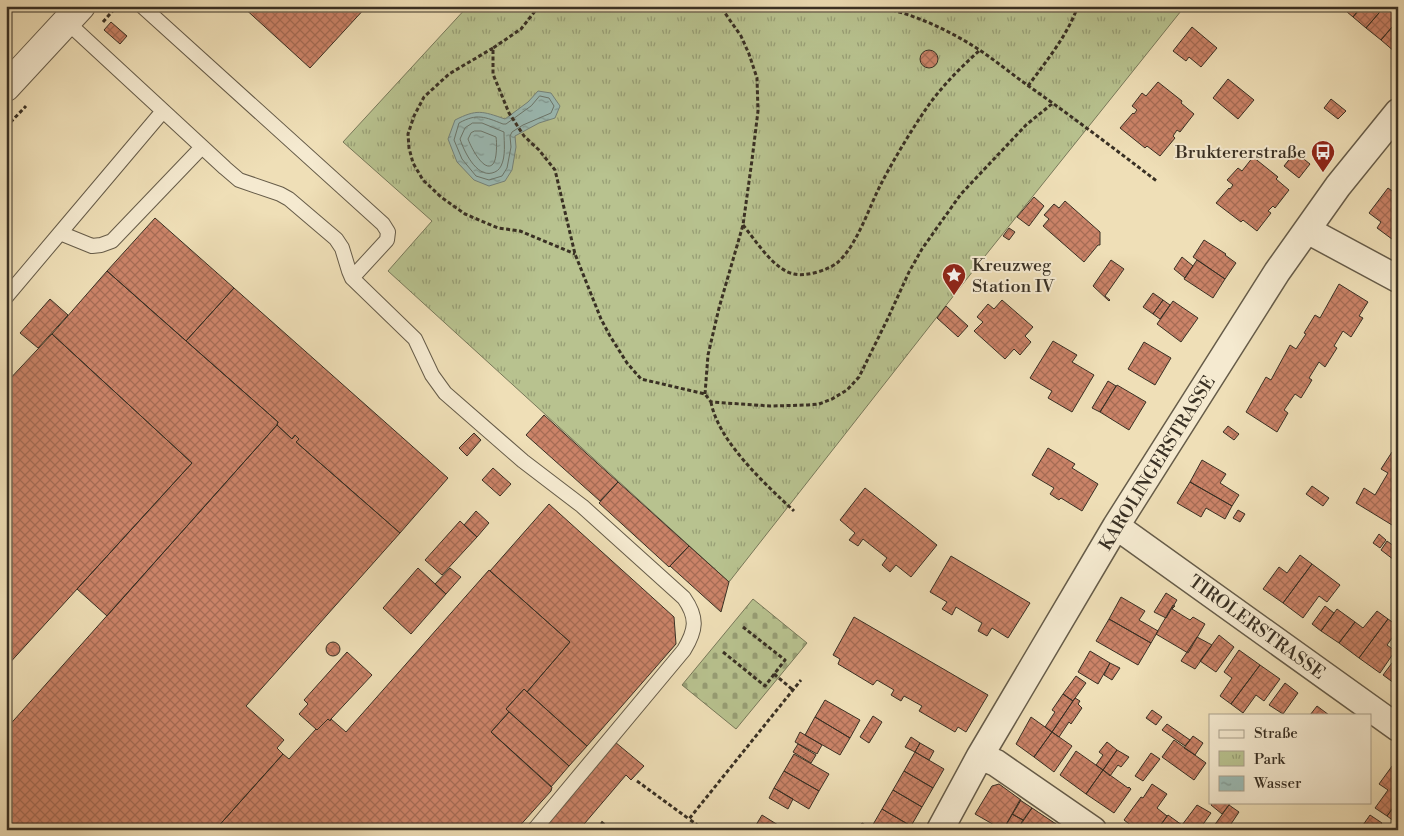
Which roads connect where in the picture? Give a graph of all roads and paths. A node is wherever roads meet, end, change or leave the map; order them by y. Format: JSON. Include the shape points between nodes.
{"nodes":[{"id":1,"x":142,"y":6,"type":"edge"},
{"id":2,"x":539,"y":6,"type":"edge"},
{"id":3,"x":720,"y":6,"type":"edge"},
{"id":4,"x":873,"y":6,"type":"edge"},
{"id":5,"x":1078,"y":6,"type":"edge"},
{"id":6,"x":74,"y":14,"type":"edge"},
{"id":7,"x":493,"y":48,"type":"junction"},
{"id":8,"x":980,"y":50,"type":"junction"},
{"id":9,"x":1028,"y":86,"type":"junction"},
{"id":10,"x":6,"y":87,"type":"edge"},
{"id":11,"x":1053,"y":103,"type":"junction"},
{"id":12,"x":163,"y":111,"type":"junction"},
{"id":13,"x":1398,"y":112,"type":"edge"},
{"id":14,"x":202,"y":147,"type":"junction"},
{"id":15,"x":1158,"y":182,"type":"dead end"},
{"id":16,"x":743,"y":225,"type":"junction"},
{"id":17,"x":1307,"y":230,"type":"junction"},
{"id":18,"x":60,"y":233,"type":"junction"},
{"id":19,"x":575,"y":254,"type":"junction"},
{"id":20,"x":352,"y":278,"type":"junction"},
{"id":21,"x":1398,"y":279,"type":"edge"},
{"id":22,"x":6,"y":297,"type":"edge"},
{"id":23,"x":705,"y":394,"type":"junction"},
{"id":24,"x":711,"y":402,"type":"junction"},
{"id":25,"x":794,"y":511,"type":"dead end"},
{"id":26,"x":1116,"y":526,"type":"junction"},
{"id":27,"x":743,"y":627,"type":"dead end"},
{"id":28,"x":723,"y":652,"type":"dead end"},
{"id":29,"x":774,"y":674,"type":"junction"},
{"id":30,"x":801,"y":680,"type":"dead end"},
{"id":31,"x":793,"y":690,"type":"junction"},
{"id":32,"x":1398,"y":728,"type":"edge"},
{"id":33,"x":980,"y":756,"type":"junction"},
{"id":34,"x":637,"y":781,"type":"dead end"},
{"id":35,"x":689,"y":819,"type":"junction"},
{"id":36,"x":602,"y":822,"type":"dead end"},
{"id":37,"x":534,"y":830,"type":"edge"},
{"id":38,"x":611,"y":830,"type":"edge"},
{"id":39,"x":704,"y":830,"type":"edge"},
{"id":40,"x":940,"y":830,"type":"edge"},
{"id":41,"x":1093,"y":830,"type":"edge"}],
"edges":[{"from":1,"to":20,"type":"lane","via":[[383,224],[388,232],[387,240]]},
{"from":2,"to":7,"type":"path","via":[[521,29]]},
{"from":3,"to":16,"type":"path","via":[[741,36],[757,78],[758,111]]},
{"from":4,"to":8,"type":"path","via":[[933,25]]},
{"from":5,"to":9,"type":"path","via":[[1060,42]]},
{"from":6,"to":10,"type":"street"},
{"from":6,"to":12,"type":"lane"},
{"from":7,"to":19,"type":"path","via":[[493,74],[508,113],[555,170]]},
{"from":7,"to":19,"type":"path","via":[[449,74],[424,97],[408,134],[413,163],[423,180],[465,214],[498,228],[520,231]]},
{"from":8,"to":9,"type":"path"},
{"from":8,"to":16,"type":"path","via":[[928,105],[882,183],[849,249],[836,263],[816,273],[795,275],[772,260]]},
{"from":9,"to":11,"type":"path"},
{"from":11,"to":15,"type":"path"},
{"from":11,"to":24,"type":"path","via":[[1026,125],[961,194],[922,248],[859,377],[847,390],[832,399],[808,405]]},
{"from":12,"to":14,"type":"lane"},
{"from":12,"to":18,"type":"lane"},
{"from":13,"to":17,"type":"street","name":"KAROLINGERSTRASSE"},
{"from":14,"to":18,"type":"lane","via":[[112,241],[92,246]]},
{"from":14,"to":20,"type":"lane","via":[[239,180],[289,198],[336,239]]},
{"from":16,"to":23,"type":"path","via":[[708,355]]},
{"from":17,"to":21,"type":"street"},
{"from":17,"to":26,"type":"street","name":"KAROLINGERSTRASSE"},
{"from":18,"to":22,"type":"lane"},
{"from":19,"to":23,"type":"path","via":[[601,319],[627,363],[641,379]]},
{"from":20,"to":37,"type":"lane","via":[[415,338],[444,394],[582,506],[684,598],[692,610],[692,637],[684,650]]},
{"from":23,"to":24,"type":"path"},
{"from":24,"to":25,"type":"path","via":[[717,423],[732,445]]},
{"from":26,"to":32,"type":"street","name":"TIROLERSTRASSE"},
{"from":26,"to":33,"type":"street","name":"KAROLINGERSTRASSE"},
{"from":27,"to":29,"type":"path","via":[[785,660]]},
{"from":28,"to":29,"type":"path","via":[[765,686]]},
{"from":29,"to":31,"type":"path"},
{"from":30,"to":31,"type":"path"},
{"from":31,"to":35,"type":"path"},
{"from":33,"to":40,"type":"street","name":"KAROLINGERSTRASSE"},
{"from":33,"to":41,"type":"street","via":[[996,763]]},
{"from":34,"to":35,"type":"path"},
{"from":35,"to":39,"type":"path"},
{"from":36,"to":38,"type":"path"}]}
